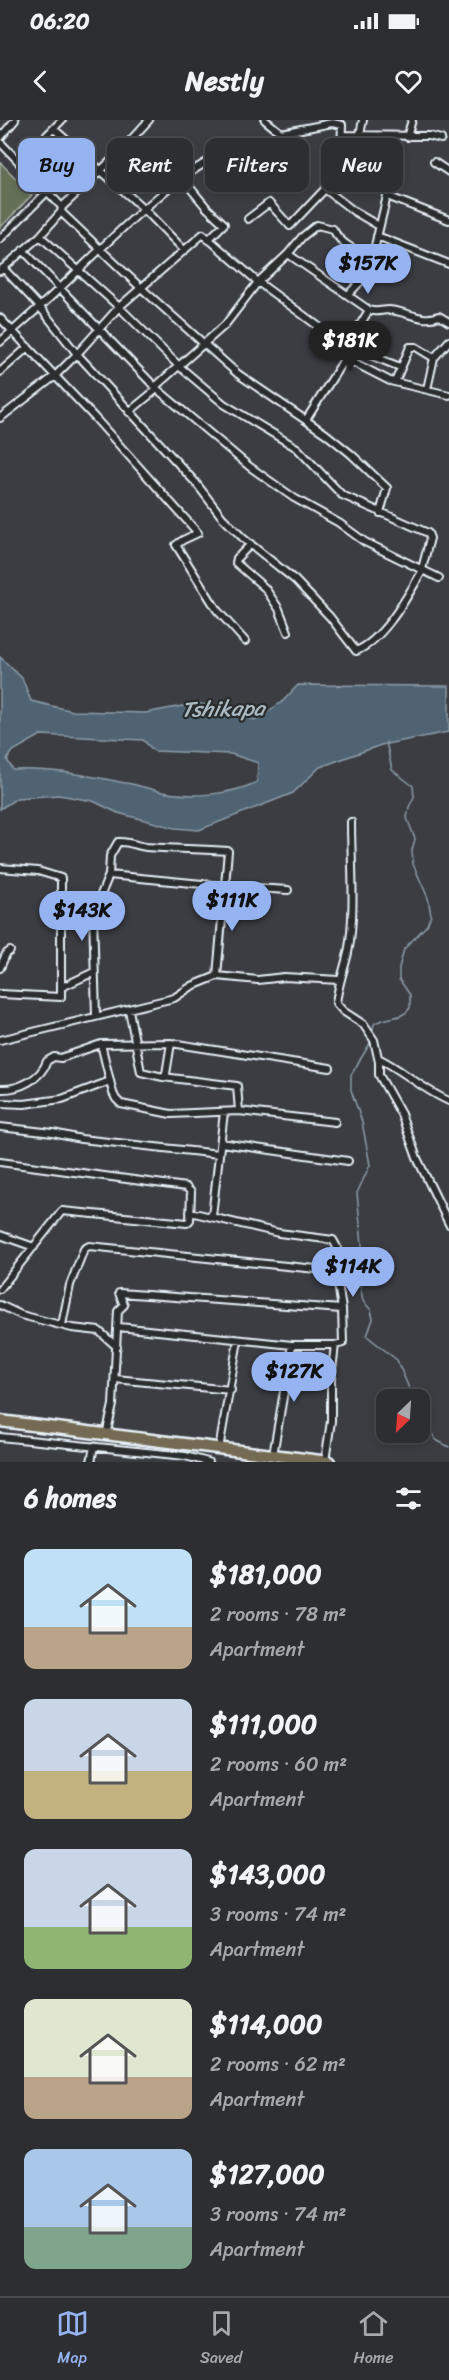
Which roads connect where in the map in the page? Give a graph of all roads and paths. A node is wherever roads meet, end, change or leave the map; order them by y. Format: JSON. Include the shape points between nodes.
{"nodes":[{"id":1,"x":15,"y":120,"type":"edge"},
{"id":2,"x":62,"y":120,"type":"edge"},
{"id":3,"x":149,"y":120,"type":"edge"},
{"id":4,"x":265,"y":120,"type":"edge"},
{"id":5,"x":363,"y":120,"type":"edge"},
{"id":6,"x":412,"y":120,"type":"edge"},
{"id":7,"x":54,"y":129,"type":"junction"},
{"id":8,"x":281,"y":133,"type":"junction"},
{"id":9,"x":360,"y":134,"type":"junction"},
{"id":10,"x":343,"y":135,"type":"junction"},
{"id":11,"x":408,"y":137,"type":"junction"},
{"id":12,"x":45,"y":138,"type":"edge"},
{"id":13,"x":342,"y":138,"type":"edge"},
{"id":14,"x":441,"y":139,"type":"dead end"},
{"id":15,"x":0,"y":140,"type":"edge"},
{"id":16,"x":18,"y":162,"type":"edge"},
{"id":17,"x":434,"y":162,"type":"dead end"},
{"id":18,"x":100,"y":171,"type":"junction"},
{"id":19,"x":193,"y":171,"type":"edge"},
{"id":20,"x":449,"y":172,"type":"edge"},
{"id":21,"x":193,"y":191,"type":"edge"},
{"id":22,"x":47,"y":192,"type":"joint"},
{"id":23,"x":166,"y":192,"type":"edge"},
{"id":24,"x":322,"y":192,"type":"edge"},
{"id":25,"x":329,"y":192,"type":"edge"},
{"id":26,"x":144,"y":209,"type":"junction"},
{"id":27,"x":62,"y":210,"type":"junction"},
{"id":28,"x":248,"y":219,"type":"dead end"},
{"id":29,"x":449,"y":220,"type":"edge"},
{"id":30,"x":380,"y":226,"type":"junction"},
{"id":31,"x":40,"y":236,"type":"junction"},
{"id":32,"x":377,"y":236,"type":"junction"},
{"id":33,"x":0,"y":239,"type":"edge"},
{"id":34,"x":208,"y":240,"type":"junction"},
{"id":35,"x":100,"y":248,"type":"junction"},
{"id":36,"x":23,"y":250,"type":"junction"},
{"id":37,"x":184,"y":250,"type":"junction"},
{"id":38,"x":288,"y":254,"type":"junction"},
{"id":39,"x":375,"y":257,"type":"junction"},
{"id":40,"x":449,"y":264,"type":"edge"},
{"id":41,"x":78,"y":269,"type":"junction"},
{"id":42,"x":1,"y":270,"type":"edge"},
{"id":43,"x":258,"y":282,"type":"junction"},
{"id":44,"x":140,"y":287,"type":"junction"},
{"id":45,"x":59,"y":289,"type":"junction"},
{"id":46,"x":348,"y":295,"type":"junction"},
{"id":47,"x":39,"y":306,"type":"junction"},
{"id":48,"x":119,"y":307,"type":"junction"},
{"id":49,"x":369,"y":310,"type":"junction"},
{"id":50,"x":0,"y":318,"type":"edge"},
{"id":51,"x":449,"y":322,"type":"edge"},
{"id":52,"x":98,"y":329,"type":"junction"},
{"id":53,"x":12,"y":331,"type":"junction"},
{"id":54,"x":449,"y":341,"type":"edge"},
{"id":55,"x":0,"y":342,"type":"edge"},
{"id":56,"x":204,"y":344,"type":"junction"},
{"id":57,"x":28,"y":347,"type":"junction"},
{"id":58,"x":350,"y":347,"type":"junction"},
{"id":59,"x":77,"y":354,"type":"junction"},
{"id":60,"x":345,"y":358,"type":"junction"},
{"id":61,"x":434,"y":358,"type":"junction"},
{"id":62,"x":180,"y":367,"type":"junction"},
{"id":63,"x":400,"y":367,"type":"junction"},
{"id":64,"x":0,"y":372,"type":"edge"},
{"id":65,"x":55,"y":376,"type":"junction"},
{"id":66,"x":395,"y":382,"type":"junction"},
{"id":67,"x":157,"y":389,"type":"junction"},
{"id":68,"x":426,"y":389,"type":"junction"},
{"id":69,"x":449,"y":395,"type":"edge"},
{"id":70,"x":129,"y":412,"type":"junction"},
{"id":71,"x":0,"y":418,"type":"edge"},
{"id":72,"x":306,"y":420,"type":"junction"},
{"id":73,"x":380,"y":513,"type":"junction"},
{"id":74,"x":251,"y":544,"type":"junction"},
{"id":75,"x":423,"y":570,"type":"junction"},
{"id":76,"x":439,"y":578,"type":"dead end"},
{"id":77,"x":288,"y":632,"type":"dead end"},
{"id":78,"x":245,"y":641,"type":"dead end"},
{"id":79,"x":351,"y":822,"type":"dead end"},
{"id":80,"x":0,"y":868,"type":"edge"},
{"id":81,"x":109,"y":875,"type":"junction"},
{"id":82,"x":224,"y":886,"type":"junction"},
{"id":83,"x":288,"y":890,"type":"dead end"},
{"id":84,"x":10,"y":951,"type":"dead end"},
{"id":85,"x":0,"y":968,"type":"edge"},
{"id":86,"x":94,"y":972,"type":"junction"},
{"id":87,"x":217,"y":976,"type":"junction"},
{"id":88,"x":339,"y":980,"type":"junction"},
{"id":89,"x":62,"y":987,"type":"junction"},
{"id":90,"x":0,"y":994,"type":"edge"},
{"id":91,"x":129,"y":1010,"type":"junction"},
{"id":92,"x":96,"y":1016,"type":"junction"},
{"id":93,"x":0,"y":1040,"type":"edge"},
{"id":94,"x":135,"y":1042,"type":"junction"},
{"id":95,"x":171,"y":1043,"type":"junction"},
{"id":96,"x":101,"y":1044,"type":"junction"},
{"id":97,"x":377,"y":1058,"type":"junction"},
{"id":98,"x":330,"y":1068,"type":"dead end"},
{"id":99,"x":163,"y":1077,"type":"junction"},
{"id":100,"x":110,"y":1081,"type":"junction"},
{"id":101,"x":0,"y":1089,"type":"edge"},
{"id":102,"x":449,"y":1101,"type":"edge"},
{"id":103,"x":0,"y":1103,"type":"edge"},
{"id":104,"x":239,"y":1111,"type":"junction"},
{"id":105,"x":224,"y":1112,"type":"junction"},
{"id":106,"x":335,"y":1122,"type":"dead end"},
{"id":107,"x":0,"y":1127,"type":"edge"},
{"id":108,"x":221,"y":1143,"type":"junction"},
{"id":109,"x":219,"y":1154,"type":"junction"},
{"id":110,"x":348,"y":1161,"type":"dead end"},
{"id":111,"x":0,"y":1162,"type":"edge"},
{"id":112,"x":190,"y":1212,"type":"junction"},
{"id":113,"x":212,"y":1216,"type":"junction"},
{"id":114,"x":449,"y":1224,"type":"edge"},
{"id":115,"x":0,"y":1235,"type":"edge"},
{"id":116,"x":34,"y":1247,"type":"junction"},
{"id":117,"x":336,"y":1271,"type":"junction"},
{"id":118,"x":0,"y":1289,"type":"edge"},
{"id":119,"x":0,"y":1305,"type":"edge"},
{"id":120,"x":342,"y":1309,"type":"junction"},
{"id":121,"x":62,"y":1325,"type":"junction"},
{"id":122,"x":119,"y":1327,"type":"junction"},
{"id":123,"x":238,"y":1340,"type":"junction"},
{"id":124,"x":292,"y":1345,"type":"junction"},
{"id":125,"x":336,"y":1345,"type":"junction"},
{"id":126,"x":117,"y":1347,"type":"junction"},
{"id":127,"x":115,"y":1379,"type":"junction"},
{"id":128,"x":231,"y":1390,"type":"junction"},
{"id":129,"x":0,"y":1421,"type":"edge"},
{"id":130,"x":105,"y":1435,"type":"junction"},
{"id":131,"x":0,"y":1437,"type":"edge"},
{"id":132,"x":94,"y":1446,"type":"junction"},
{"id":133,"x":219,"y":1449,"type":"junction"},
{"id":134,"x":273,"y":1456,"type":"junction"},
{"id":135,"x":185,"y":1459,"type":"edge"},
{"id":136,"x":91,"y":1462,"type":"edge"},
{"id":137,"x":208,"y":1462,"type":"edge"},
{"id":138,"x":327,"y":1462,"type":"edge"}],
"edges":[{"from":1,"to":15,"type":"street"},
{"from":2,"to":7,"type":"street"},
{"from":3,"to":18,"type":"street"},
{"from":4,"to":8,"type":"street"},
{"from":5,"to":9,"type":"street"},
{"from":6,"to":11,"type":"street"},
{"from":7,"to":12,"type":"street"},
{"from":7,"to":18,"type":"street"},
{"from":8,"to":10,"type":"street","via":[[332,123],[342,125]]},
{"from":8,"to":19,"type":"street","via":[[266,145],[255,142],[221,154]]},
{"from":9,"to":10,"type":"street"},
{"from":9,"to":11,"type":"street"},
{"from":10,"to":13,"type":"street"},
{"from":11,"to":14,"type":"street"},
{"from":15,"to":16,"type":"street"},
{"from":17,"to":20,"type":"street"},
{"from":18,"to":26,"type":"street"},
{"from":18,"to":27,"type":"street"},
{"from":21,"to":34,"type":"street","via":[[224,224]]},
{"from":22,"to":27,"type":"street"},
{"from":22,"to":33,"type":"street"},
{"from":23,"to":26,"type":"street"},
{"from":24,"to":28,"type":"street","via":[[290,226],[269,203]]},
{"from":25,"to":30,"type":"street"},
{"from":26,"to":35,"type":"street"},
{"from":26,"to":37,"type":"street"},
{"from":27,"to":31,"type":"street"},
{"from":27,"to":35,"type":"street"},
{"from":29,"to":30,"type":"street","via":[[387,196]]},
{"from":30,"to":32,"type":"street"},
{"from":31,"to":36,"type":"street"},
{"from":31,"to":41,"type":"street"},
{"from":32,"to":39,"type":"street"},
{"from":32,"to":40,"type":"street"},
{"from":34,"to":37,"type":"street","via":[[203,234]]},
{"from":34,"to":43,"type":"street"},
{"from":35,"to":41,"type":"street"},
{"from":35,"to":44,"type":"street"},
{"from":36,"to":42,"type":"street"},
{"from":36,"to":45,"type":"street"},
{"from":37,"to":44,"type":"street"},
{"from":38,"to":39,"type":"street","via":[[317,225],[333,229],[350,248]]},
{"from":38,"to":43,"type":"street"},
{"from":38,"to":46,"type":"street"},
{"from":39,"to":46,"type":"street"},
{"from":41,"to":45,"type":"street"},
{"from":41,"to":48,"type":"street"},
{"from":42,"to":47,"type":"street"},
{"from":43,"to":56,"type":"street","via":[[225,325]]},
{"from":43,"to":58,"type":"street"},
{"from":44,"to":48,"type":"street"},
{"from":44,"to":56,"type":"street"},
{"from":45,"to":47,"type":"street"},
{"from":45,"to":52,"type":"street"},
{"from":46,"to":49,"type":"street"},
{"from":47,"to":53,"type":"street"},
{"from":47,"to":59,"type":"street"},
{"from":48,"to":52,"type":"street"},
{"from":48,"to":62,"type":"street"},
{"from":49,"to":51,"type":"street","via":[[394,311],[430,320],[438,316]]},
{"from":49,"to":58,"type":"street"},
{"from":50,"to":53,"type":"street"},
{"from":52,"to":59,"type":"street"},
{"from":52,"to":67,"type":"street"},
{"from":53,"to":55,"type":"street"},
{"from":53,"to":57,"type":"street"},
{"from":54,"to":61,"type":"street"},
{"from":56,"to":62,"type":"street"},
{"from":56,"to":72,"type":"street","via":[[238,374]]},
{"from":57,"to":64,"type":"street"},
{"from":57,"to":65,"type":"street"},
{"from":58,"to":60,"type":"street"},
{"from":58,"to":63,"type":"street"},
{"from":59,"to":65,"type":"street"},
{"from":59,"to":70,"type":"street"},
{"from":60,"to":66,"type":"street"},
{"from":60,"to":72,"type":"street"},
{"from":61,"to":63,"type":"street","via":[[413,346]]},
{"from":61,"to":68,"type":"street"},
{"from":62,"to":67,"type":"street"},
{"from":62,"to":73,"type":"street","via":[[224,404],[297,448],[342,495]]},
{"from":63,"to":66,"type":"street"},
{"from":65,"to":71,"type":"street"},
{"from":65,"to":78,"type":"street","via":[[198,533],[176,545],[217,610]]},
{"from":66,"to":68,"type":"street"},
{"from":67,"to":70,"type":"street"},
{"from":67,"to":75,"type":"street","via":[[250,467],[294,498],[380,550]]},
{"from":68,"to":69,"type":"street"},
{"from":70,"to":74,"type":"street"},
{"from":72,"to":73,"type":"street","via":[[387,488]]},
{"from":73,"to":75,"type":"street","via":[[429,534]]},
{"from":74,"to":75,"type":"street","via":[[295,580],[356,651],[370,643],[385,626]]},
{"from":74,"to":77,"type":"street","via":[[236,563],[269,593]]},
{"from":75,"to":76,"type":"street"},
{"from":79,"to":88,"type":"street","via":[[351,929]]},
{"from":80,"to":89,"type":"street","via":[[38,871],[61,878]]},
{"from":81,"to":82,"type":"street"},
{"from":81,"to":82,"type":"street","via":[[110,856],[118,842],[226,850]]},
{"from":81,"to":86,"type":"street","via":[[93,914]]},
{"from":82,"to":83,"type":"street"},
{"from":82,"to":87,"type":"street"},
{"from":84,"to":85,"type":"street"},
{"from":86,"to":89,"type":"street"},
{"from":86,"to":92,"type":"street"},
{"from":87,"to":88,"type":"street"},
{"from":87,"to":91,"type":"street","via":[[174,998]]},
{"from":88,"to":97,"type":"street","via":[[337,1005],[369,1033]]},
{"from":89,"to":90,"type":"street","via":[[61,997]]},
{"from":91,"to":92,"type":"street"},
{"from":91,"to":94,"type":"street"},
{"from":92,"to":93,"type":"street"},
{"from":94,"to":95,"type":"street"},
{"from":94,"to":96,"type":"street"},
{"from":94,"to":99,"type":"street","via":[[140,1071]]},
{"from":95,"to":98,"type":"street"},
{"from":95,"to":99,"type":"street"},
{"from":96,"to":100,"type":"street"},
{"from":96,"to":101,"type":"street","via":[[54,1057],[25,1084]]},
{"from":97,"to":102,"type":"street"},
{"from":97,"to":114,"type":"street","via":[[379,1076],[401,1114]]},
{"from":99,"to":104,"type":"street","via":[[237,1086]]},
{"from":100,"to":103,"type":"street","via":[[62,1099]]},
{"from":100,"to":105,"type":"street","via":[[121,1104],[171,1114]]},
{"from":104,"to":105,"type":"street"},
{"from":104,"to":106,"type":"street"},
{"from":105,"to":108,"type":"street"},
{"from":107,"to":109,"type":"street"},
{"from":108,"to":109,"type":"street"},
{"from":108,"to":110,"type":"street"},
{"from":109,"to":113,"type":"street"},
{"from":111,"to":112,"type":"street","via":[[186,1187],[190,1192]]},
{"from":112,"to":113,"type":"street"},
{"from":112,"to":116,"type":"street","via":[[187,1222],[64,1210]]},
{"from":113,"to":117,"type":"street","via":[[279,1233],[333,1240],[339,1251]]},
{"from":115,"to":116,"type":"street"},
{"from":116,"to":118,"type":"street"},
{"from":117,"to":120,"type":"street"},
{"from":117,"to":121,"type":"street","via":[[89,1246],[84,1249],[70,1285]]},
{"from":119,"to":121,"type":"street","via":[[21,1315]]},
{"from":120,"to":122,"type":"street","via":[[119,1293],[124,1305],[118,1311]]},
{"from":120,"to":125,"type":"street","via":[[344,1340]]},
{"from":121,"to":126,"type":"street","via":[[99,1331]]},
{"from":122,"to":123,"type":"street"},
{"from":122,"to":126,"type":"street"},
{"from":123,"to":124,"type":"street"},
{"from":123,"to":128,"type":"street"},
{"from":124,"to":125,"type":"street"},
{"from":124,"to":134,"type":"street"},
{"from":125,"to":138,"type":"street"},
{"from":126,"to":127,"type":"street"},
{"from":127,"to":128,"type":"street"},
{"from":127,"to":130,"type":"street"},
{"from":128,"to":133,"type":"street"},
{"from":129,"to":130,"type":"highway"},
{"from":130,"to":133,"type":"highway"},
{"from":131,"to":132,"type":"street"},
{"from":132,"to":135,"type":"street"},
{"from":132,"to":136,"type":"street"},
{"from":133,"to":134,"type":"highway"},
{"from":134,"to":138,"type":"highway"},
{"from":135,"to":137,"type":"street"}]}
